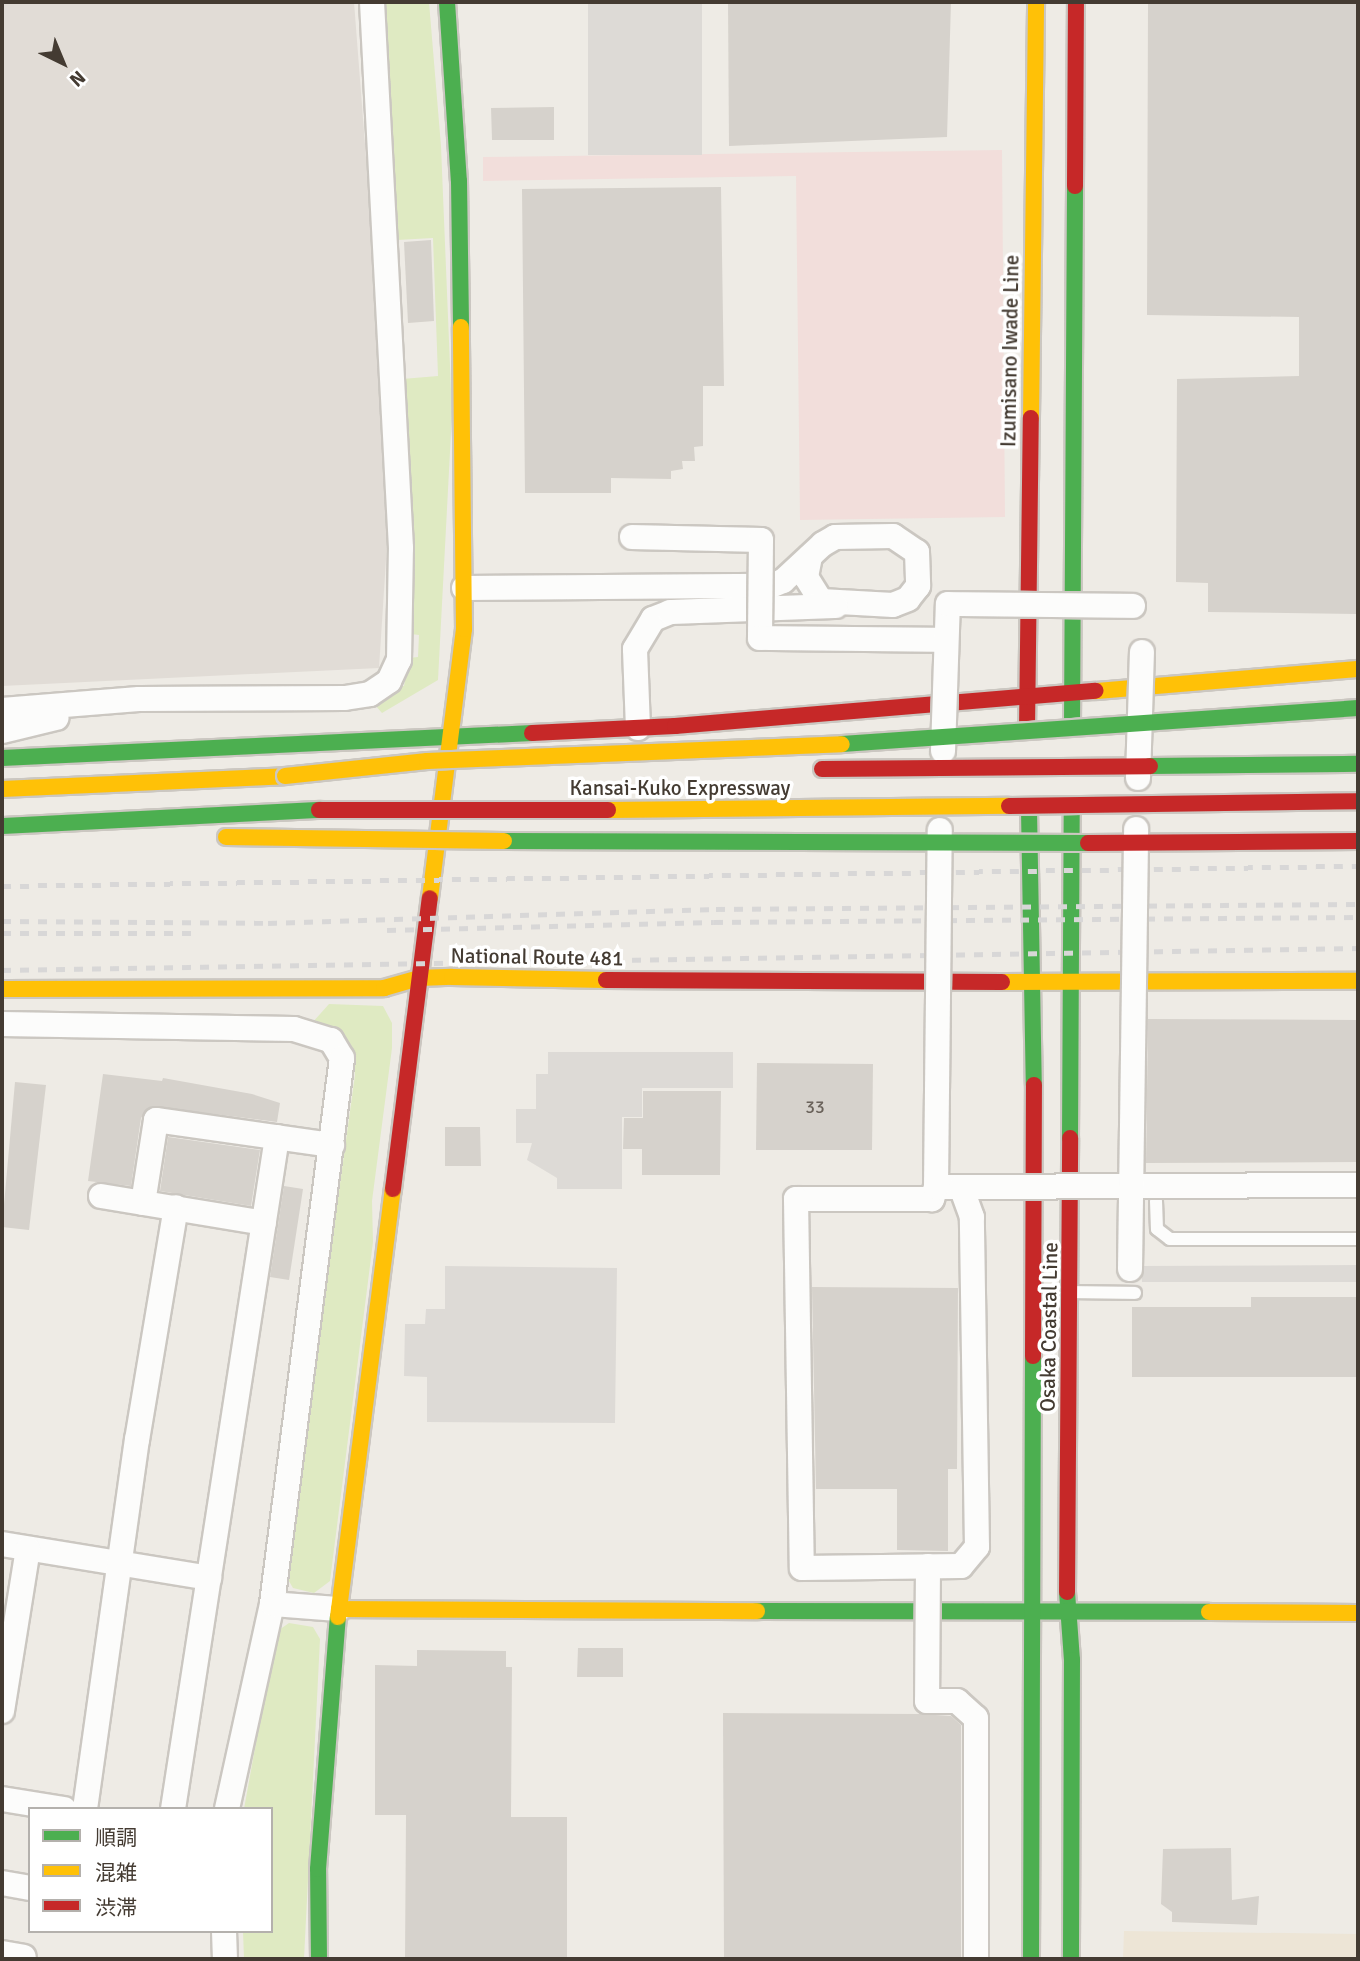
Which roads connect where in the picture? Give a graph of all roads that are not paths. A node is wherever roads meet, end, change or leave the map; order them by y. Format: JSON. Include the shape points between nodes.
{"nodes":[{"id":1,"x":372,"y":2,"type":"edge"},
{"id":2,"x":447,"y":2,"type":"edge"},
{"id":3,"x":1036,"y":2,"type":"edge"},
{"id":4,"x":1076,"y":2,"type":"edge"},
{"id":5,"x":632,"y":537,"type":"dead end"},
{"id":6,"x":810,"y":556,"type":"junction"},
{"id":7,"x":464,"y":588,"type":"junction"},
{"id":8,"x":840,"y":606,"type":"junction"},
{"id":9,"x":1133,"y":606,"type":"dead end"},
{"id":10,"x":946,"y":640,"type":"junction"},
{"id":11,"x":1142,"y":652,"type":"dead end"},
{"id":12,"x":1358,"y":669,"type":"edge"},
{"id":13,"x":1071,"y":694,"type":"junction"},
{"id":14,"x":139,"y":699,"type":"junction"},
{"id":15,"x":1026,"y":700,"type":"junction"},
{"id":16,"x":1358,"y":708,"type":"edge"},
{"id":17,"x":2,"y":710,"type":"edge"},
{"id":18,"x":638,"y":729,"type":"junction"},
{"id":19,"x":2,"y":731,"type":"edge"},
{"id":20,"x":450,"y":739,"type":"junction"},
{"id":21,"x":2,"y":758,"type":"edge"},
{"id":22,"x":1358,"y":764,"type":"edge"},
{"id":23,"x":807,"y":769,"type":"dead end"},
{"id":24,"x":614,"y":771,"type":"dead end"},
{"id":25,"x":285,"y":776,"type":"junction"},
{"id":26,"x":2,"y":789,"type":"edge"},
{"id":27,"x":1358,"y":801,"type":"edge"},
{"id":28,"x":104,"y":822,"type":"junction"},
{"id":29,"x":2,"y":826,"type":"edge"},
{"id":30,"x":1358,"y":841,"type":"edge"},
{"id":31,"x":419,"y":978,"type":"junction"},
{"id":32,"x":1034,"y":981,"type":"junction"},
{"id":33,"x":1073,"y":981,"type":"junction"},
{"id":34,"x":1358,"y":981,"type":"edge"},
{"id":35,"x":251,"y":988,"type":"junction"},
{"id":36,"x":2,"y":989,"type":"edge"},
{"id":37,"x":64,"y":1023,"type":"junction"},
{"id":38,"x":2,"y":1024,"type":"edge"},
{"id":39,"x":277,"y":1137,"type":"junction"},
{"id":40,"x":332,"y":1145,"type":"junction"},
{"id":41,"x":1132,"y":1185,"type":"junction"},
{"id":42,"x":1358,"y":1185,"type":"edge"},
{"id":43,"x":936,"y":1187,"type":"junction"},
{"id":44,"x":961,"y":1187,"type":"junction"},
{"id":45,"x":101,"y":1196,"type":"dead end"},
{"id":46,"x":1156,"y":1202,"type":"dead end"},
{"id":47,"x":144,"y":1203,"type":"junction"},
{"id":48,"x":176,"y":1208,"type":"junction"},
{"id":49,"x":264,"y":1223,"type":"junction"},
{"id":50,"x":1358,"y":1239,"type":"edge"},
{"id":51,"x":1129,"y":1269,"type":"dead end"},
{"id":52,"x":1070,"y":1292,"type":"junction"},
{"id":53,"x":1135,"y":1293,"type":"dead end"},
{"id":54,"x":2,"y":1544,"type":"edge"},
{"id":55,"x":28,"y":1549,"type":"junction"},
{"id":56,"x":122,"y":1566,"type":"junction"},
{"id":57,"x":928,"y":1566,"type":"junction"},
{"id":58,"x":209,"y":1578,"type":"junction"},
{"id":59,"x":272,"y":1604,"type":"junction"},
{"id":60,"x":339,"y":1609,"type":"junction"},
{"id":61,"x":1032,"y":1613,"type":"junction"},
{"id":62,"x":1358,"y":1613,"type":"edge"},
{"id":63,"x":1067,"y":1614,"type":"junction"},
{"id":64,"x":2,"y":1711,"type":"edge"},
{"id":65,"x":2,"y":1799,"type":"edge"},
{"id":66,"x":52,"y":1807,"type":"edge"},
{"id":67,"x":85,"y":1807,"type":"edge"},
{"id":68,"x":173,"y":1807,"type":"edge"},
{"id":69,"x":227,"y":1807,"type":"edge"},
{"id":70,"x":2,"y":1883,"type":"edge"},
{"id":71,"x":28,"y":1888,"type":"edge"},
{"id":72,"x":224,"y":1933,"type":"edge"},
{"id":73,"x":225,"y":1959,"type":"edge"},
{"id":74,"x":318,"y":1959,"type":"edge"},
{"id":75,"x":976,"y":1959,"type":"edge"},
{"id":76,"x":1031,"y":1959,"type":"edge"},
{"id":77,"x":1071,"y":1959,"type":"edge"}],
"edges":[{"from":1,"to":14,"type":"street","via":[[401,548],[400,660],[389,681],[370,694]]},
{"from":2,"to":7,"type":"main road","via":[[460,181]]},
{"from":3,"to":15,"type":"main road","name":"Izumisano Iwade Line"},
{"from":4,"to":13,"type":"main road"},
{"from":5,"to":10,"type":"street","bridge":true,"via":[[761,540],[760,638]]},
{"from":6,"to":7,"type":"street","via":[[771,586]]},
{"from":6,"to":8,"type":"street","via":[[806,577],[812,591],[821,601]]},
{"from":6,"to":8,"type":"street","via":[[835,537],[893,536],[917,552],[918,586],[908,599],[893,605]]},
{"from":7,"to":20,"type":"main road"},
{"from":8,"to":18,"type":"street","via":[[670,612],[653,619],[635,649]]},
{"from":9,"to":10,"type":"street","bridge":true,"via":[[948,604]]},
{"from":10,"to":43,"type":"street","bridge":true,"via":[[935,1015]]},
{"from":11,"to":41,"type":"street","bridge":true,"via":[[1132,945]]},
{"from":12,"to":13,"type":"main road"},
{"from":13,"to":15,"type":"main road"},
{"from":13,"to":33,"type":"main road","name":"Osaka Coastal Line"},
{"from":14,"to":17,"type":"street"},
{"from":14,"to":19,"type":"street"},
{"from":15,"to":18,"type":"main road"},
{"from":15,"to":32,"type":"main road","name":"Osaka Coastal Line"},
{"from":16,"to":25,"type":"main road","bridge":true,"via":[[778,748],[427,761]]},
{"from":18,"to":20,"type":"main road"},
{"from":20,"to":21,"type":"main road"},
{"from":20,"to":31,"type":"main road"},
{"from":22,"to":23,"type":"main road","name":"Kansai-Kuko Expressway","bridge":true},
{"from":24,"to":25,"type":"main road","name":"Kansai-Kuko Expressway","bridge":true},
{"from":25,"to":26,"type":"main road","name":"Kansai-Kuko Expressway"},
{"from":27,"to":28,"type":"main road","name":"Kansai-Kuko Expressway","bridge":true,"via":[[703,811],[351,808]]},
{"from":28,"to":29,"type":"main road","name":"Kansai-Kuko Expressway","bridge":true},
{"from":28,"to":30,"type":"main road","bridge":true,"via":[[204,836],[784,845]]},
{"from":31,"to":32,"type":"main road","name":"National Route 481"},
{"from":31,"to":35,"type":"main road","name":"National Route 481","via":[[384,988]]},
{"from":31,"to":60,"type":"main road"},
{"from":32,"to":33,"type":"main road","name":"National Route 481"},
{"from":32,"to":61,"type":"main road","name":"Osaka Coastal Line"},
{"from":33,"to":34,"type":"main road","name":"National Route 481"},
{"from":33,"to":52,"type":"main road","name":"Osaka Coastal Line"},
{"from":35,"to":36,"type":"main road","name":"National Route 481"},
{"from":35,"to":37,"type":"street"},
{"from":37,"to":38,"type":"street"},
{"from":37,"to":40,"type":"street","via":[[294,1029],[318,1034],[331,1040],[342,1058]]},
{"from":39,"to":40,"type":"street"},
{"from":39,"to":47,"type":"street","via":[[156,1120]]},
{"from":39,"to":49,"type":"street"},
{"from":40,"to":59,"type":"street"},
{"from":41,"to":42,"type":"street","bridge":true},
{"from":41,"to":44,"type":"street","bridge":true},
{"from":41,"to":51,"type":"street","bridge":true},
{"from":43,"to":44,"type":"street","bridge":true},
{"from":43,"to":57,"type":"street","bridge":true,"via":[[932,1199],[796,1199],[802,1568]]},
{"from":44,"to":57,"type":"street","bridge":true,"via":[[972,1217],[977,1547],[961,1566]]},
{"from":45,"to":47,"type":"street"},
{"from":46,"to":50,"type":"lane","via":[[1157,1229],[1170,1239]]},
{"from":47,"to":48,"type":"street"},
{"from":48,"to":49,"type":"street"},
{"from":48,"to":56,"type":"street","via":[[137,1440]]},
{"from":49,"to":58,"type":"street"},
{"from":52,"to":53,"type":"lane"},
{"from":52,"to":63,"type":"main road","name":"Osaka Coastal Line"},
{"from":54,"to":55,"type":"street"},
{"from":55,"to":56,"type":"street"},
{"from":55,"to":64,"type":"street"},
{"from":56,"to":58,"type":"street"},
{"from":56,"to":67,"type":"street"},
{"from":57,"to":75,"type":"street","bridge":true,"via":[[927,1701],[957,1700],[976,1718]]},
{"from":58,"to":68,"type":"street"},
{"from":59,"to":60,"type":"street"},
{"from":59,"to":69,"type":"street"},
{"from":60,"to":61,"type":"main road"},
{"from":60,"to":74,"type":"main road","via":[[318,1869]]},
{"from":61,"to":63,"type":"main road"},
{"from":61,"to":76,"type":"main road","name":"Osaka Coastal Line"},
{"from":62,"to":63,"type":"main road"},
{"from":63,"to":77,"type":"main road","name":"Osaka Coastal Line","via":[[1072,1660]]},
{"from":65,"to":66,"type":"street"},
{"from":70,"to":71,"type":"street"},
{"from":72,"to":73,"type":"street"}]}
